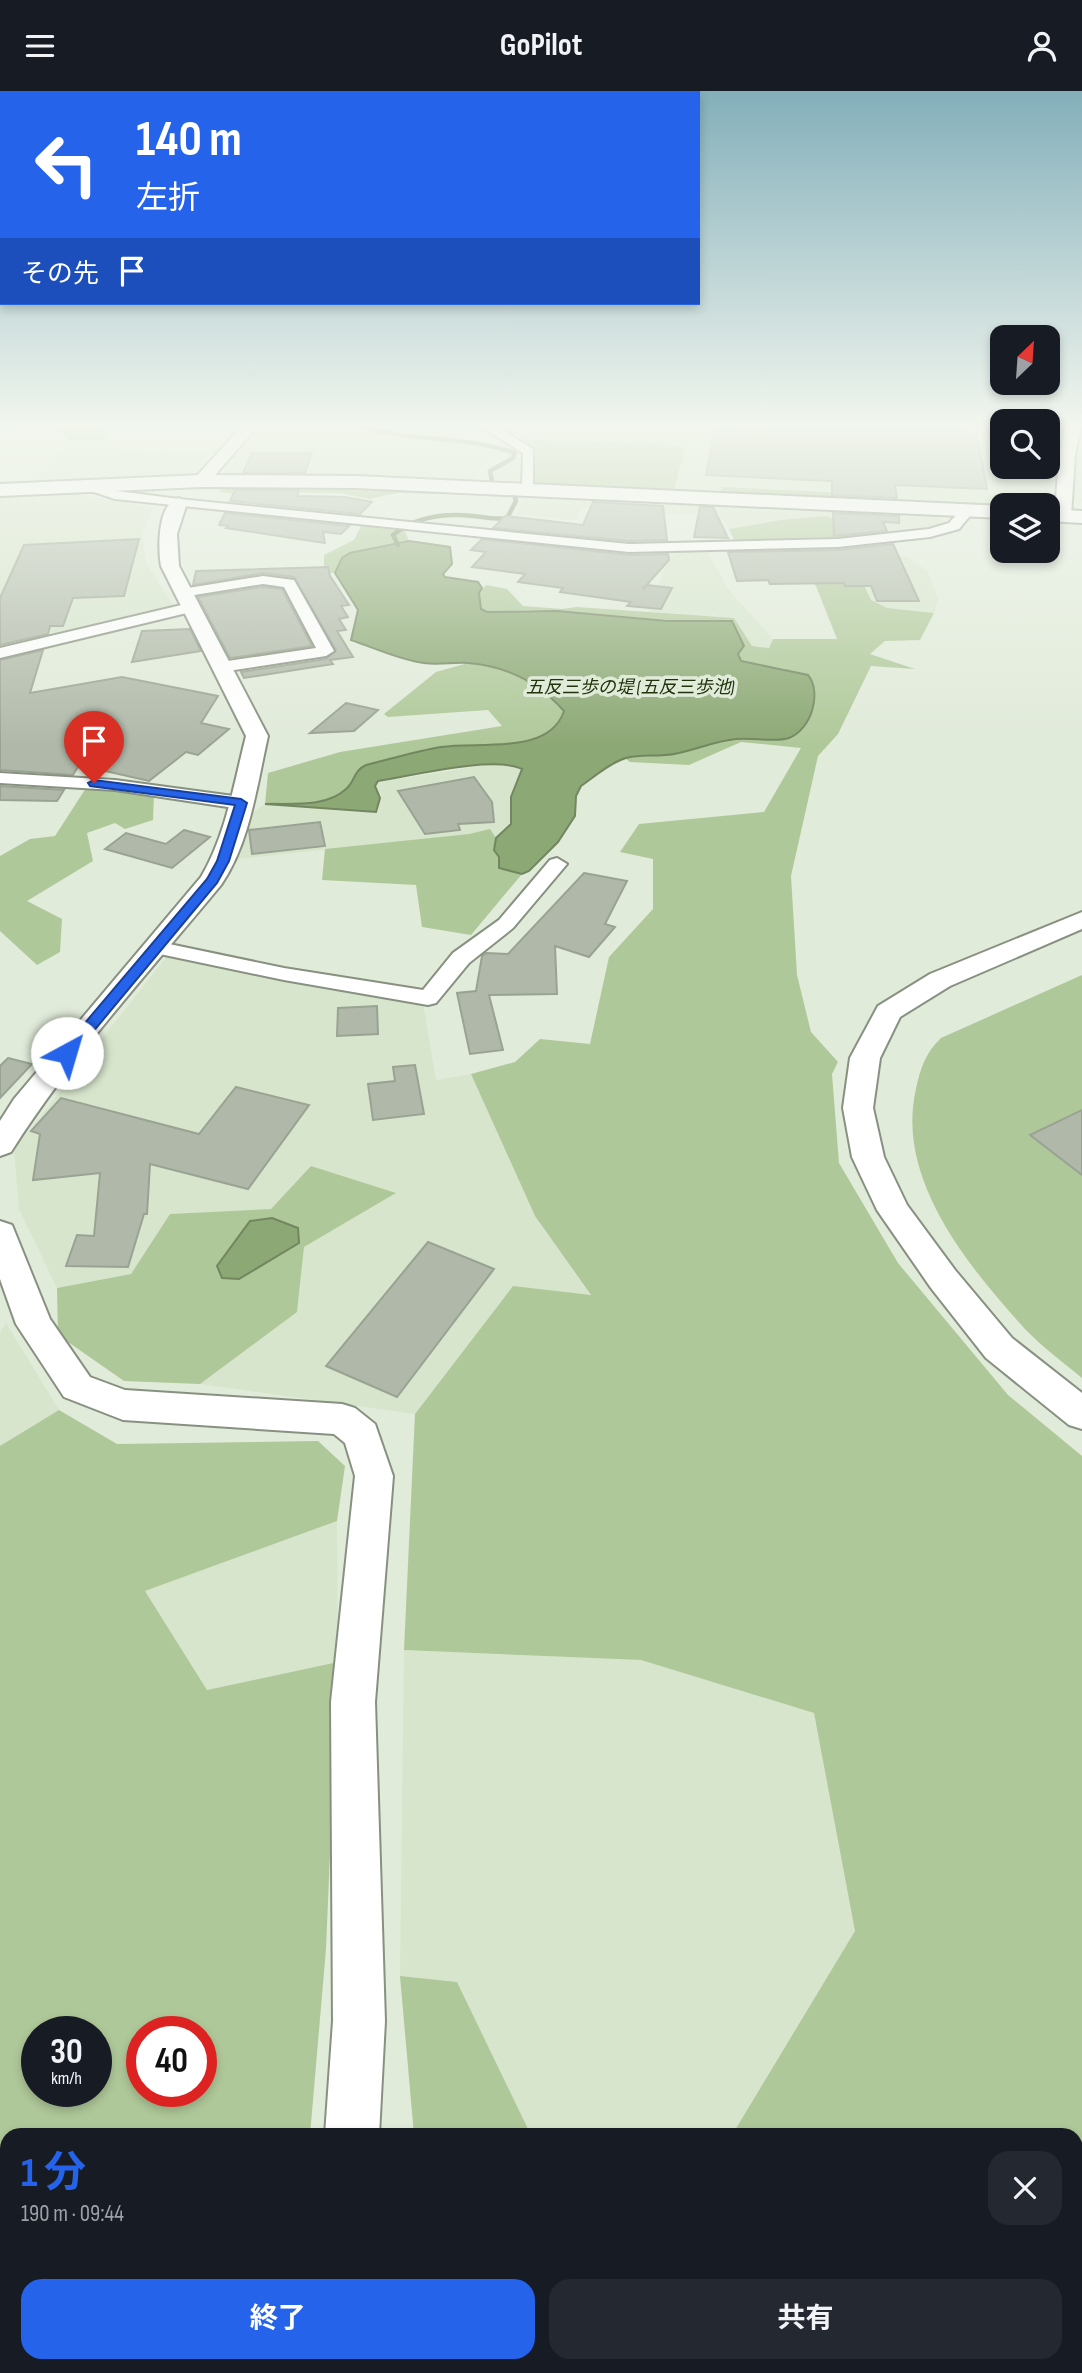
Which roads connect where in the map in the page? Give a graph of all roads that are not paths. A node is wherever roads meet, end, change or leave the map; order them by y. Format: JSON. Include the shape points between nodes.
{"nodes":[{"id":1,"x":168,"y":532,"type":"edge"},
{"id":2,"x":464,"y":532,"type":"edge"},
{"id":3,"x":932,"y":532,"type":"edge"},
{"id":4,"x":186,"y":600,"type":"junction"},
{"id":5,"x":0,"y":653,"type":"edge"},
{"id":6,"x":221,"y":667,"type":"junction"},
{"id":7,"x":0,"y":778,"type":"edge"},
{"id":8,"x":241,"y":803,"type":"junction"},
{"id":9,"x":556,"y":864,"type":"dead end"},
{"id":10,"x":1082,"y":920,"type":"edge"},
{"id":11,"x":155,"y":947,"type":"junction"},
{"id":12,"x":1,"y":1137,"type":"edge"},
{"id":13,"x":0,"y":1233,"type":"edge"},
{"id":14,"x":1082,"y":1414,"type":"edge"},
{"id":15,"x":352,"y":2128,"type":"edge"}],
"edges":[{"from":1,"to":4,"type":"street","via":[[170,566]]},
{"from":2,"to":3,"type":"street","via":[[592,547],[779,545]]},
{"from":4,"to":5,"type":"street"},
{"from":4,"to":6,"type":"street"},
{"from":4,"to":6,"type":"street","via":[[263,580],[289,583],[326,651]]},
{"from":6,"to":8,"type":"street","via":[[257,736]]},
{"from":7,"to":8,"type":"street","via":[[115,785]]},
{"from":8,"to":11,"type":"street","via":[[223,861],[212,880]]},
{"from":9,"to":11,"type":"street","via":[[506,924],[461,958],[428,998]]},
{"from":10,"to":14,"type":"street","via":[[940,980],[888,1012],[865,1058],[858,1108],[868,1157],[893,1210],[943,1279],[999,1347]]},
{"from":11,"to":12,"type":"street"},
{"from":13,"to":15,"type":"street","via":[[34,1324],[77,1387],[123,1405],[342,1419],[362,1435],[373,1476],[353,1702],[359,2021]]}]}
